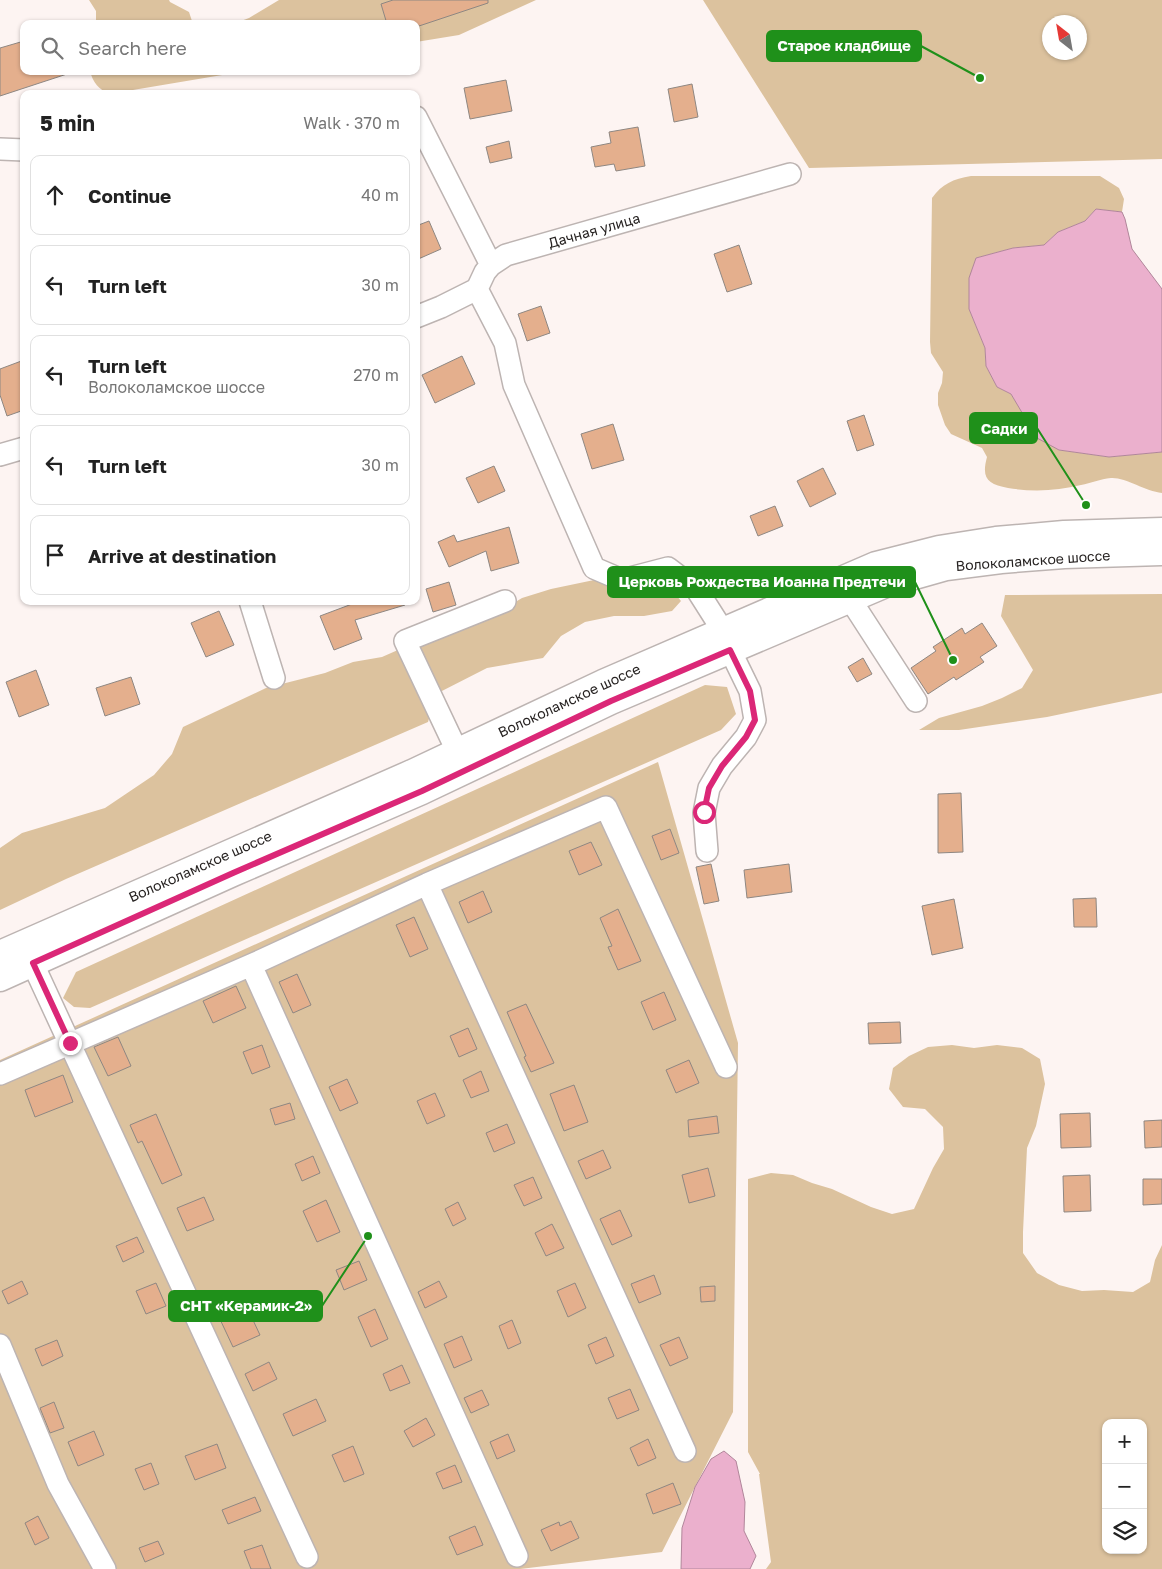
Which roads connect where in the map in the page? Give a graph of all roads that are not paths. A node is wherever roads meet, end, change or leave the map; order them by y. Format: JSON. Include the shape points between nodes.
{"nodes":[{"id":1,"x":420,"y":125,"type":"edge"},
{"id":2,"x":0,"y":149,"type":"edge"},
{"id":3,"x":20,"y":150,"type":"edge"},
{"id":4,"x":790,"y":174,"type":"dead end"},
{"id":5,"x":491,"y":265,"type":"junction"},
{"id":6,"x":477,"y":289,"type":"junction"},
{"id":7,"x":420,"y":315,"type":"edge"},
{"id":8,"x":20,"y":449,"type":"edge"},
{"id":9,"x":0,"y":455,"type":"edge"},
{"id":10,"x":1162,"y":531,"type":"edge"},
{"id":11,"x":1162,"y":552,"type":"edge"},
{"id":12,"x":850,"y":599,"type":"junction"},
{"id":13,"x":505,"y":601,"type":"dead end"},
{"id":14,"x":251,"y":605,"type":"edge"},
{"id":15,"x":727,"y":641,"type":"junction"},
{"id":16,"x":274,"y":678,"type":"dead end"},
{"id":17,"x":916,"y":701,"type":"dead end"},
{"id":18,"x":457,"y":751,"type":"junction"},
{"id":19,"x":707,"y":851,"type":"dead end"},
{"id":20,"x":427,"y":884,"type":"junction"},
{"id":21,"x":29,"y":953,"type":"junction"},
{"id":22,"x":251,"y":965,"type":"junction"},
{"id":23,"x":0,"y":971,"type":"edge"},
{"id":24,"x":70,"y":1043,"type":"junction"},
{"id":25,"x":726,"y":1067,"type":"dead end"},
{"id":26,"x":0,"y":1074,"type":"edge"},
{"id":27,"x":0,"y":1345,"type":"edge"},
{"id":28,"x":686,"y":1451,"type":"dead end"},
{"id":29,"x":517,"y":1556,"type":"dead end"},
{"id":30,"x":307,"y":1558,"type":"dead end"},
{"id":31,"x":105,"y":1569,"type":"edge"}],
"edges":[{"from":1,"to":5,"type":"street"},
{"from":2,"to":3,"type":"street"},
{"from":4,"to":5,"type":"street","name":"Дачная улица","via":[[506,255]]},
{"from":5,"to":6,"type":"street"},
{"from":6,"to":7,"type":"street"},
{"from":6,"to":15,"type":"street","via":[[505,343],[514,385],[594,568],[622,580],[668,568],[697,590]]},
{"from":8,"to":9,"type":"street"},
{"from":10,"to":15,"type":"main road","name":"Волоколамское шоссе","via":[[1064,534],[939,549],[876,565]]},
{"from":11,"to":12,"type":"main road","name":"Волоколамское шоссе","via":[[1064,555],[946,566]]},
{"from":12,"to":15,"type":"main road","name":"Волоколамское шоссе"},
{"from":12,"to":17,"type":"street"},
{"from":13,"to":18,"type":"street","via":[[405,641]]},
{"from":14,"to":16,"type":"street"},
{"from":15,"to":18,"type":"main road","name":"Волоколамское шоссе","via":[[603,683]]},
{"from":15,"to":19,"type":"street","via":[[750,691],[755,720],[709,788],[704,812]]},
{"from":15,"to":21,"type":"main road","name":"Волоколамское шоссе","via":[[611,701],[422,791],[233,873]]},
{"from":18,"to":21,"type":"main road","name":"Волоколамское шоссе"},
{"from":20,"to":22,"type":"street"},
{"from":20,"to":25,"type":"street","via":[[606,807]]},
{"from":20,"to":28,"type":"street"},
{"from":21,"to":23,"type":"main road","name":"Волоколамское шоссе"},
{"from":21,"to":24,"type":"street"},
{"from":22,"to":24,"type":"street"},
{"from":22,"to":29,"type":"street"},
{"from":24,"to":26,"type":"street"},
{"from":24,"to":30,"type":"street"},
{"from":27,"to":31,"type":"street","via":[[58,1484]]}]}
